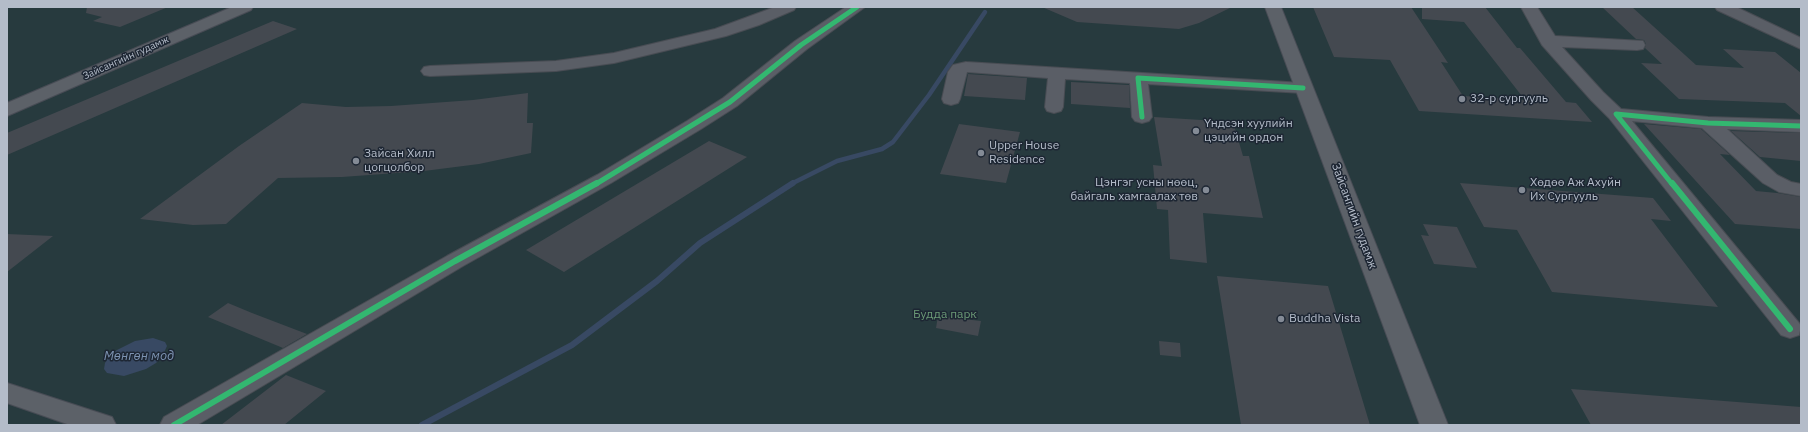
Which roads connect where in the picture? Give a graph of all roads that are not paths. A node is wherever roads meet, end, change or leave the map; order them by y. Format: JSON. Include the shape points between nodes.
{"nodes":[{"id":1,"x":246,"y":7,"type":"edge"},
{"id":2,"x":788,"y":7,"type":"edge"},
{"id":3,"x":857,"y":7,"type":"edge"},
{"id":4,"x":1273,"y":7,"type":"edge"},
{"id":5,"x":1529,"y":7,"type":"edge"},
{"id":6,"x":1723,"y":7,"type":"edge"},
{"id":7,"x":1548,"y":41,"type":"junction"},
{"id":8,"x":1801,"y":44,"type":"edge"},
{"id":9,"x":1637,"y":45,"type":"dead end"},
{"id":10,"x":430,"y":71,"type":"dead end"},
{"id":11,"x":1057,"y":73,"type":"junction"},
{"id":12,"x":1138,"y":78,"type":"junction"},
{"id":13,"x":1303,"y":88,"type":"junction"},
{"id":14,"x":951,"y":99,"type":"dead end"},
{"id":15,"x":1054,"y":107,"type":"dead end"},
{"id":16,"x":7,"y":110,"type":"edge"},
{"id":17,"x":1616,"y":114,"type":"junction"},
{"id":18,"x":1142,"y":117,"type":"dead end"},
{"id":19,"x":1708,"y":124,"type":"junction"},
{"id":20,"x":1801,"y":126,"type":"edge"},
{"id":21,"x":1801,"y":190,"type":"edge"},
{"id":22,"x":1790,"y":329,"type":"dead end"},
{"id":23,"x":7,"y":393,"type":"edge"},
{"id":24,"x":102,"y":425,"type":"edge"},
{"id":25,"x":174,"y":425,"type":"edge"},
{"id":26,"x":1434,"y":425,"type":"edge"}],
"edges":[{"from":1,"to":16,"type":"main road","name":"Зайсангийн гудамж"},
{"from":2,"to":10,"type":"street","via":[[720,33],[614,58],[556,66]]},
{"from":3,"to":25,"type":"street","via":[[801,45],[730,102],[694,125]]},
{"from":4,"to":13,"type":"main road","name":"Зайсангийн гудамж"},
{"from":5,"to":7,"type":"street"},
{"from":6,"to":8,"type":"street"},
{"from":7,"to":9,"type":"street"},
{"from":7,"to":17,"type":"street"},
{"from":11,"to":12,"type":"street"},
{"from":11,"to":14,"type":"street","via":[[966,67],[957,72]]},
{"from":11,"to":15,"type":"street"},
{"from":12,"to":13,"type":"street"},
{"from":12,"to":18,"type":"street"},
{"from":13,"to":26,"type":"main road","name":"Зайсангийн гудамж","via":[[1357,221],[1382,293]]},
{"from":17,"to":19,"type":"street"},
{"from":17,"to":22,"type":"street"},
{"from":19,"to":20,"type":"street"},
{"from":19,"to":21,"type":"street","via":[[1770,179],[1786,188]]},
{"from":23,"to":24,"type":"main road"}]}
